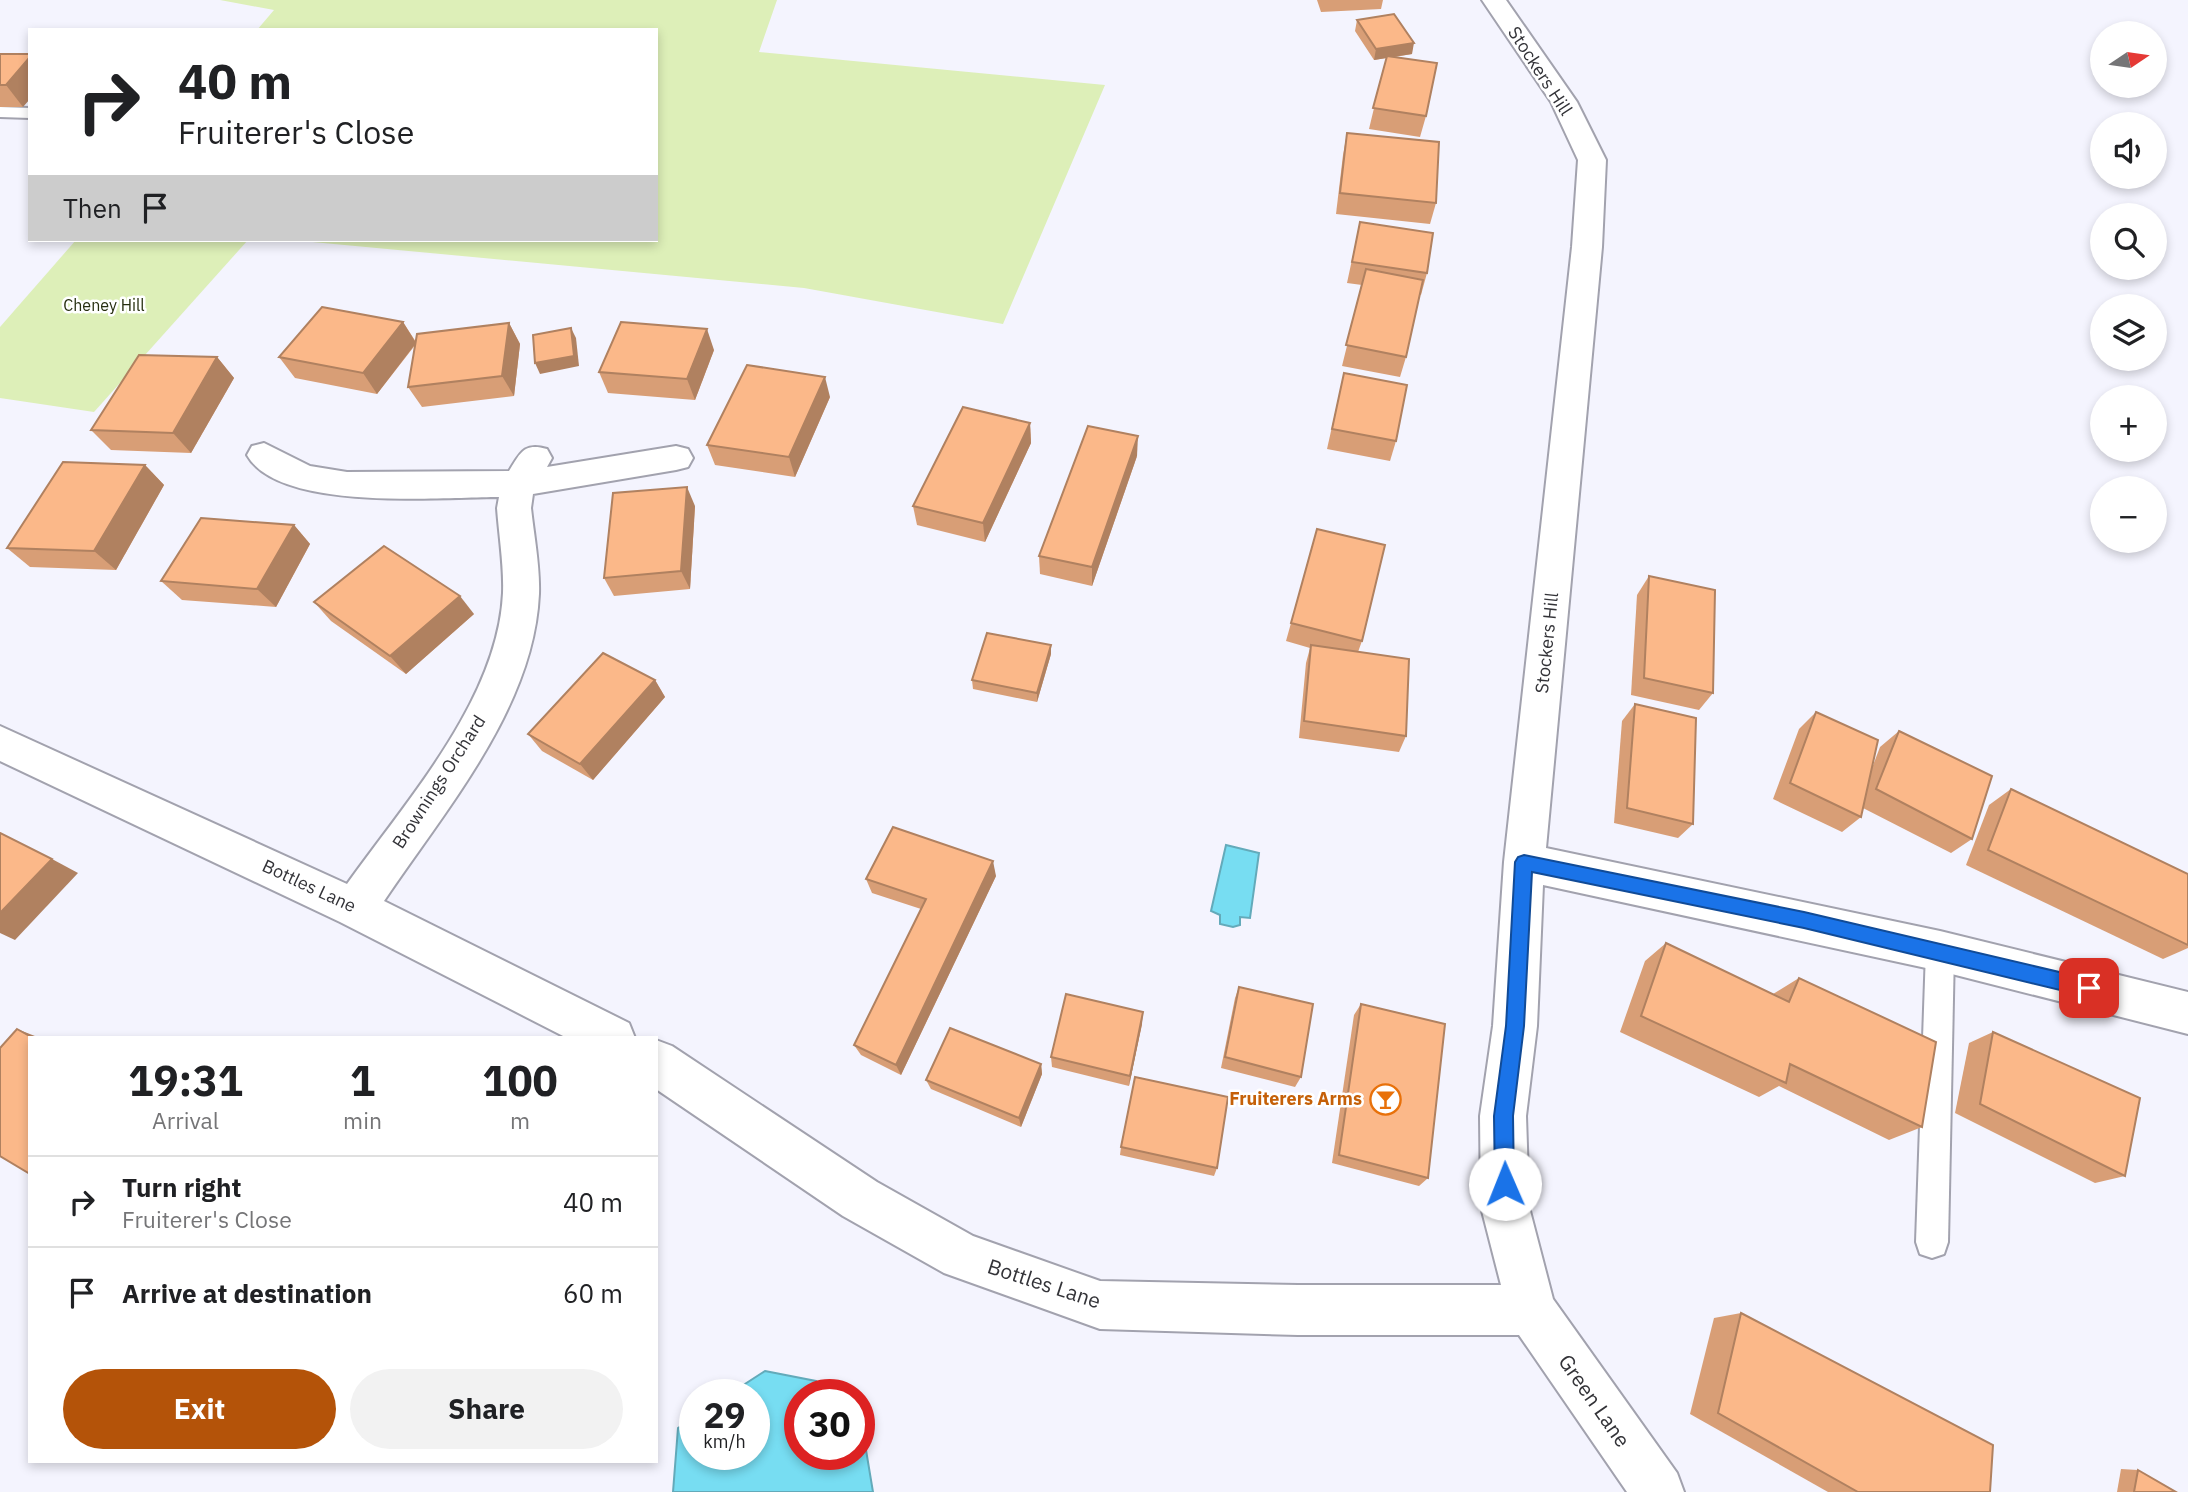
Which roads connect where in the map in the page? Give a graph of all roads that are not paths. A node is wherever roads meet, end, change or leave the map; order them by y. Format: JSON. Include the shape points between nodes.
{"nodes":[{"id":1,"x":1494,"y":0,"type":"edge"},
{"id":2,"x":0,"y":112,"type":"edge"},
{"id":3,"x":28,"y":113,"type":"edge"},
{"id":4,"x":264,"y":455,"type":"dead end"},
{"id":5,"x":676,"y":458,"type":"dead end"},
{"id":6,"x":527,"y":471,"type":"junction"},
{"id":7,"x":0,"y":743,"type":"edge"},
{"id":8,"x":1524,"y":862,"type":"junction"},
{"id":9,"x":355,"y":908,"type":"junction"},
{"id":10,"x":1940,"y":951,"type":"junction"},
{"id":11,"x":2188,"y":1013,"type":"edge"},
{"id":12,"x":609,"y":1036,"type":"edge"},
{"id":13,"x":658,"y":1063,"type":"edge"},
{"id":14,"x":1933,"y":1242,"type":"dead end"},
{"id":15,"x":1531,"y":1310,"type":"junction"},
{"id":16,"x":1658,"y":1492,"type":"edge"}],
"edges":[{"from":1,"to":8,"type":"street","name":"Stockers Hill","via":[[1564,102],[1592,160],[1569,435]]},
{"from":2,"to":3,"type":"lane"},
{"from":4,"to":6,"type":"street","via":[[302,477],[347,485]]},
{"from":5,"to":6,"type":"street"},
{"from":6,"to":9,"type":"street","name":"Brownings Orchard","via":[[514,508],[521,593],[510,660],[476,733]]},
{"from":7,"to":9,"type":"street","name":"Bottles Lane"},
{"from":8,"to":10,"type":"street"},
{"from":8,"to":15,"type":"street","name":"Stockers Hill","via":[[1504,1129],[1505,1207]]},
{"from":9,"to":12,"type":"street","name":"Bottles Lane"},
{"from":10,"to":11,"type":"street"},
{"from":10,"to":14,"type":"lane"},
{"from":13,"to":15,"type":"street","name":"Bottles Lane","via":[[860,1199],[961,1256],[1100,1305]]},
{"from":15,"to":16,"type":"street","name":"Green Lane"}]}
